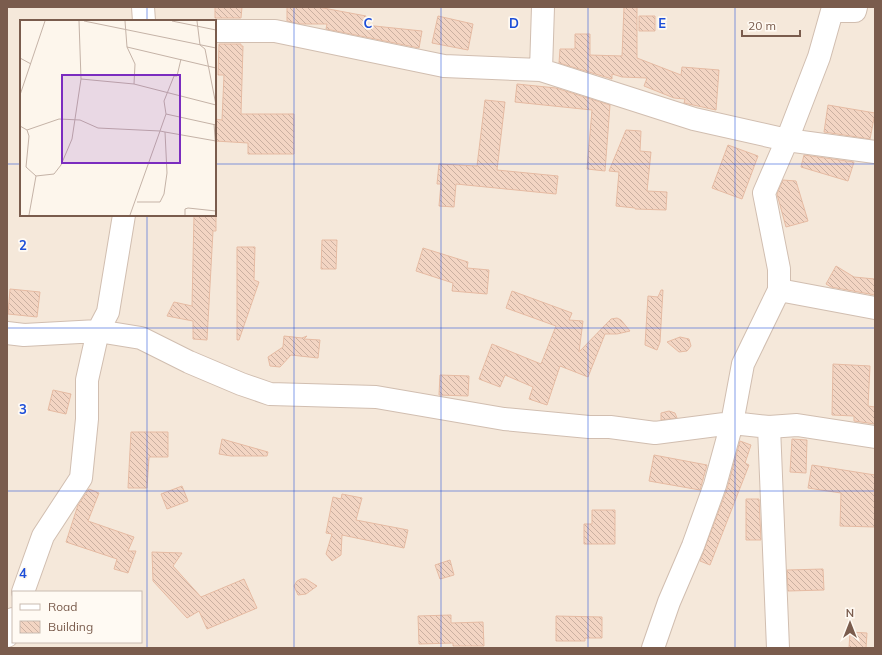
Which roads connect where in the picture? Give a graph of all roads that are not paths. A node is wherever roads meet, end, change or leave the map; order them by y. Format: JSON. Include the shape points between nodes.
{"nodes":[{"id":1,"x":143,"y":7,"type":"edge"},
{"id":2,"x":543,"y":7,"type":"edge"},
{"id":3,"x":856,"y":7,"type":"edge"},
{"id":4,"x":144,"y":20,"type":"edge"},
{"id":5,"x":216,"y":31,"type":"edge"},
{"id":6,"x":541,"y":70,"type":"junction"},
{"id":7,"x":787,"y":140,"type":"junction"},
{"id":8,"x":875,"y":152,"type":"edge"},
{"id":9,"x":124,"y":216,"type":"edge"},
{"id":10,"x":779,"y":290,"type":"junction"},
{"id":11,"x":875,"y":308,"type":"edge"},
{"id":12,"x":98,"y":331,"type":"junction"},
{"id":13,"x":7,"y":333,"type":"edge"},
{"id":14,"x":732,"y":423,"type":"junction"},
{"id":15,"x":769,"y":427,"type":"junction"},
{"id":16,"x":875,"y":437,"type":"edge"},
{"id":17,"x":23,"y":591,"type":"edge"},
{"id":18,"x":12,"y":622,"type":"edge"},
{"id":19,"x":7,"y":636,"type":"edge"},
{"id":20,"x":652,"y":648,"type":"edge"},
{"id":21,"x":778,"y":648,"type":"edge"}],
"edges":[{"from":1,"to":4,"type":"street"},
{"from":2,"to":6,"type":"street"},
{"from":3,"to":7,"type":"street","via":[[855,11],[832,12],[819,57]]},
{"from":5,"to":6,"type":"street","via":[[275,31],[444,66]]},
{"from":6,"to":7,"type":"street","via":[[694,119]]},
{"from":7,"to":8,"type":"street"},
{"from":7,"to":10,"type":"street","via":[[764,193],[779,269]]},
{"from":9,"to":12,"type":"street","via":[[108,312]]},
{"from":10,"to":11,"type":"street"},
{"from":10,"to":14,"type":"street","via":[[743,364]]},
{"from":12,"to":13,"type":"street","via":[[24,335]]},
{"from":12,"to":14,"type":"street","via":[[141,338],[189,362],[270,394],[376,397],[504,419],[655,433]]},
{"from":12,"to":17,"type":"street","via":[[87,380],[87,419],[81,478],[44,536]]},
{"from":14,"to":15,"type":"street"},
{"from":14,"to":20,"type":"street","via":[[716,485]]},
{"from":15,"to":16,"type":"street","via":[[797,425]]},
{"from":15,"to":21,"type":"street"},
{"from":18,"to":19,"type":"street"}]}
